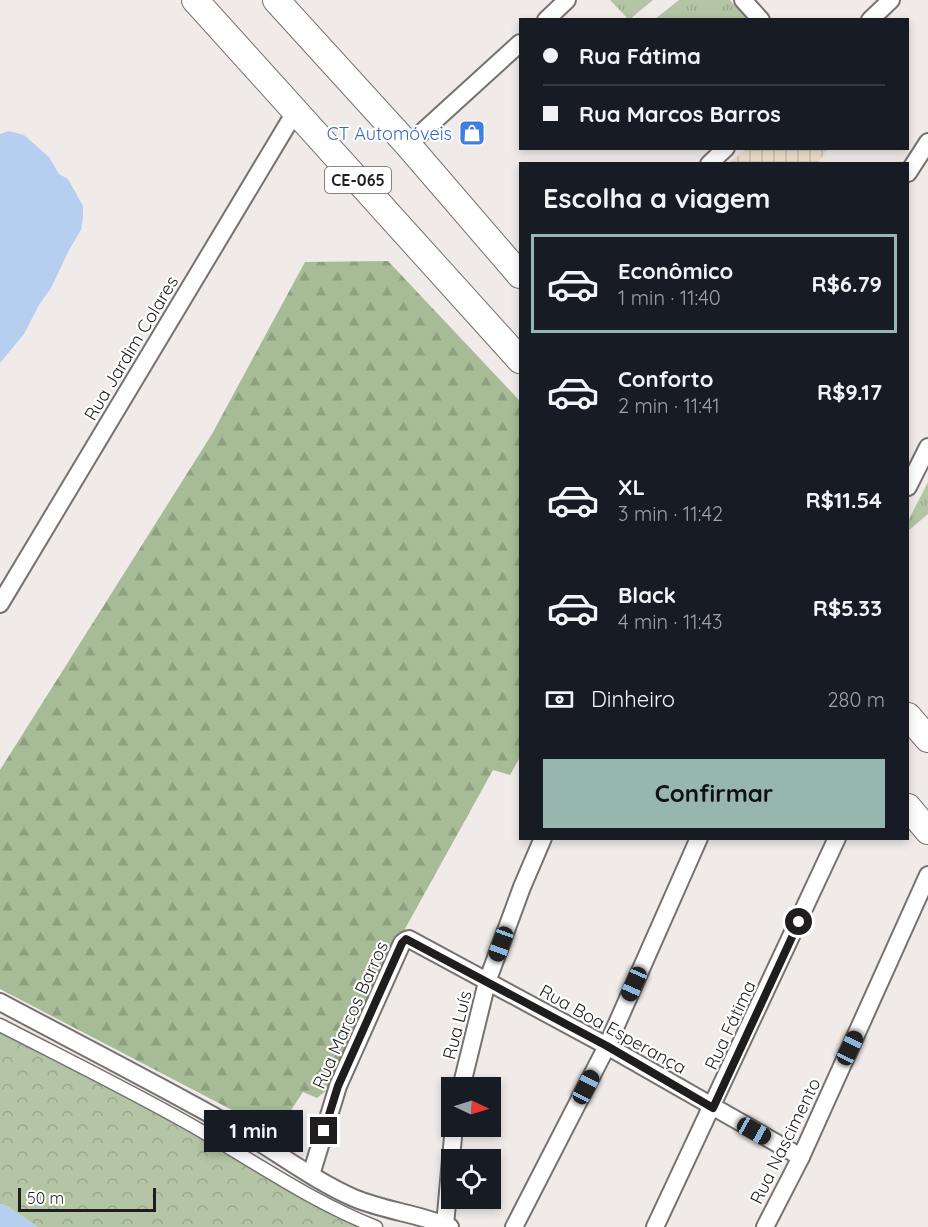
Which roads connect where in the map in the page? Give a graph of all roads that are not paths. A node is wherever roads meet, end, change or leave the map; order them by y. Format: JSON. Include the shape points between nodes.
{"nodes":[{"id":1,"x":195,"y":0,"type":"edge"},
{"id":2,"x":276,"y":0,"type":"edge"},
{"id":3,"x":567,"y":0,"type":"edge"},
{"id":4,"x":743,"y":0,"type":"edge"},
{"id":5,"x":891,"y":0,"type":"edge"},
{"id":6,"x":548,"y":18,"type":"edge"},
{"id":7,"x":758,"y":18,"type":"edge"},
{"id":8,"x":872,"y":18,"type":"edge"},
{"id":9,"x":519,"y":44,"type":"edge"},
{"id":10,"x":295,"y":112,"type":"junction"},
{"id":11,"x":928,"y":142,"type":"edge"},
{"id":12,"x":408,"y":145,"type":"junction"},
{"id":13,"x":724,"y":150,"type":"edge"},
{"id":14,"x":711,"y":162,"type":"edge"},
{"id":15,"x":909,"y":171,"type":"edge"},
{"id":16,"x":519,"y":274,"type":"edge"},
{"id":17,"x":519,"y":359,"type":"edge"},
{"id":18,"x":928,"y":447,"type":"edge"},
{"id":19,"x":909,"y":485,"type":"edge"},
{"id":20,"x":0,"y":604,"type":"edge"},
{"id":21,"x":909,"y":717,"type":"edge"},
{"id":22,"x":928,"y":738,"type":"edge"},
{"id":23,"x":909,"y":808,"type":"edge"},
{"id":24,"x":928,"y":831,"type":"edge"},
{"id":25,"x":542,"y":840,"type":"edge"},
{"id":26,"x":698,"y":840,"type":"edge"},
{"id":27,"x":836,"y":840,"type":"edge"},
{"id":28,"x":928,"y":874,"type":"edge"},
{"id":29,"x":406,"y":939,"type":"joint"},
{"id":30,"x":487,"y":982,"type":"junction"},
{"id":31,"x":0,"y":1002,"type":"edge"},
{"id":32,"x":0,"y":1025,"type":"edge"},
{"id":33,"x":607,"y":1046,"type":"junction"},
{"id":34,"x":465,"y":1077,"type":"edge"},
{"id":35,"x":713,"y":1108,"type":"junction"},
{"id":36,"x":453,"y":1137,"type":"edge"},
{"id":37,"x":801,"y":1157,"type":"junction"},
{"id":38,"x":311,"y":1175,"type":"junction"},
{"id":39,"x":447,"y":1226,"type":"edge"},
{"id":40,"x":376,"y":1227,"type":"edge"},
{"id":41,"x":514,"y":1227,"type":"edge"},
{"id":42,"x":655,"y":1227,"type":"edge"},
{"id":43,"x":765,"y":1227,"type":"edge"}],
"edges":[{"from":1,"to":10,"type":"main road","number":"CE-065"},
{"from":2,"to":12,"type":"main road"},
{"from":3,"to":6,"type":"street"},
{"from":4,"to":7,"type":"street"},
{"from":5,"to":8,"type":"street"},
{"from":9,"to":12,"type":"street"},
{"from":10,"to":17,"type":"main road","number":"CE-065"},
{"from":10,"to":20,"type":"street","name":"Rua Jardim Colares"},
{"from":11,"to":15,"type":"street"},
{"from":12,"to":16,"type":"main road"},
{"from":13,"to":14,"type":"street"},
{"from":18,"to":19,"type":"street"},
{"from":21,"to":22,"type":"main road"},
{"from":23,"to":24,"type":"main road"},
{"from":25,"to":30,"type":"street","name":"Rua Luís"},
{"from":26,"to":33,"type":"street"},
{"from":27,"to":35,"type":"street","name":"Rua Fátima"},
{"from":28,"to":37,"type":"street","name":"Rua Nascimento"},
{"from":29,"to":30,"type":"street","name":"Rua Boa Esperança"},
{"from":29,"to":38,"type":"street","name":"Rua Marcos Barros","via":[[338,1086]]},
{"from":30,"to":33,"type":"street","name":"Rua Boa Esperança"},
{"from":30,"to":34,"type":"street","name":"Rua Luís"},
{"from":31,"to":38,"type":"street","via":[[179,1096]]},
{"from":32,"to":40,"type":"street","via":[[188,1123],[315,1200]]},
{"from":33,"to":35,"type":"street","name":"Rua Boa Esperança"},
{"from":33,"to":41,"type":"street"},
{"from":35,"to":37,"type":"street","name":"Rua Boa Esperança"},
{"from":35,"to":42,"type":"street","name":"Rua Fátima"},
{"from":36,"to":39,"type":"street"},
{"from":37,"to":43,"type":"street","name":"Rua Nascimento"},
{"from":38,"to":39,"type":"street","via":[[354,1198]]}]}
